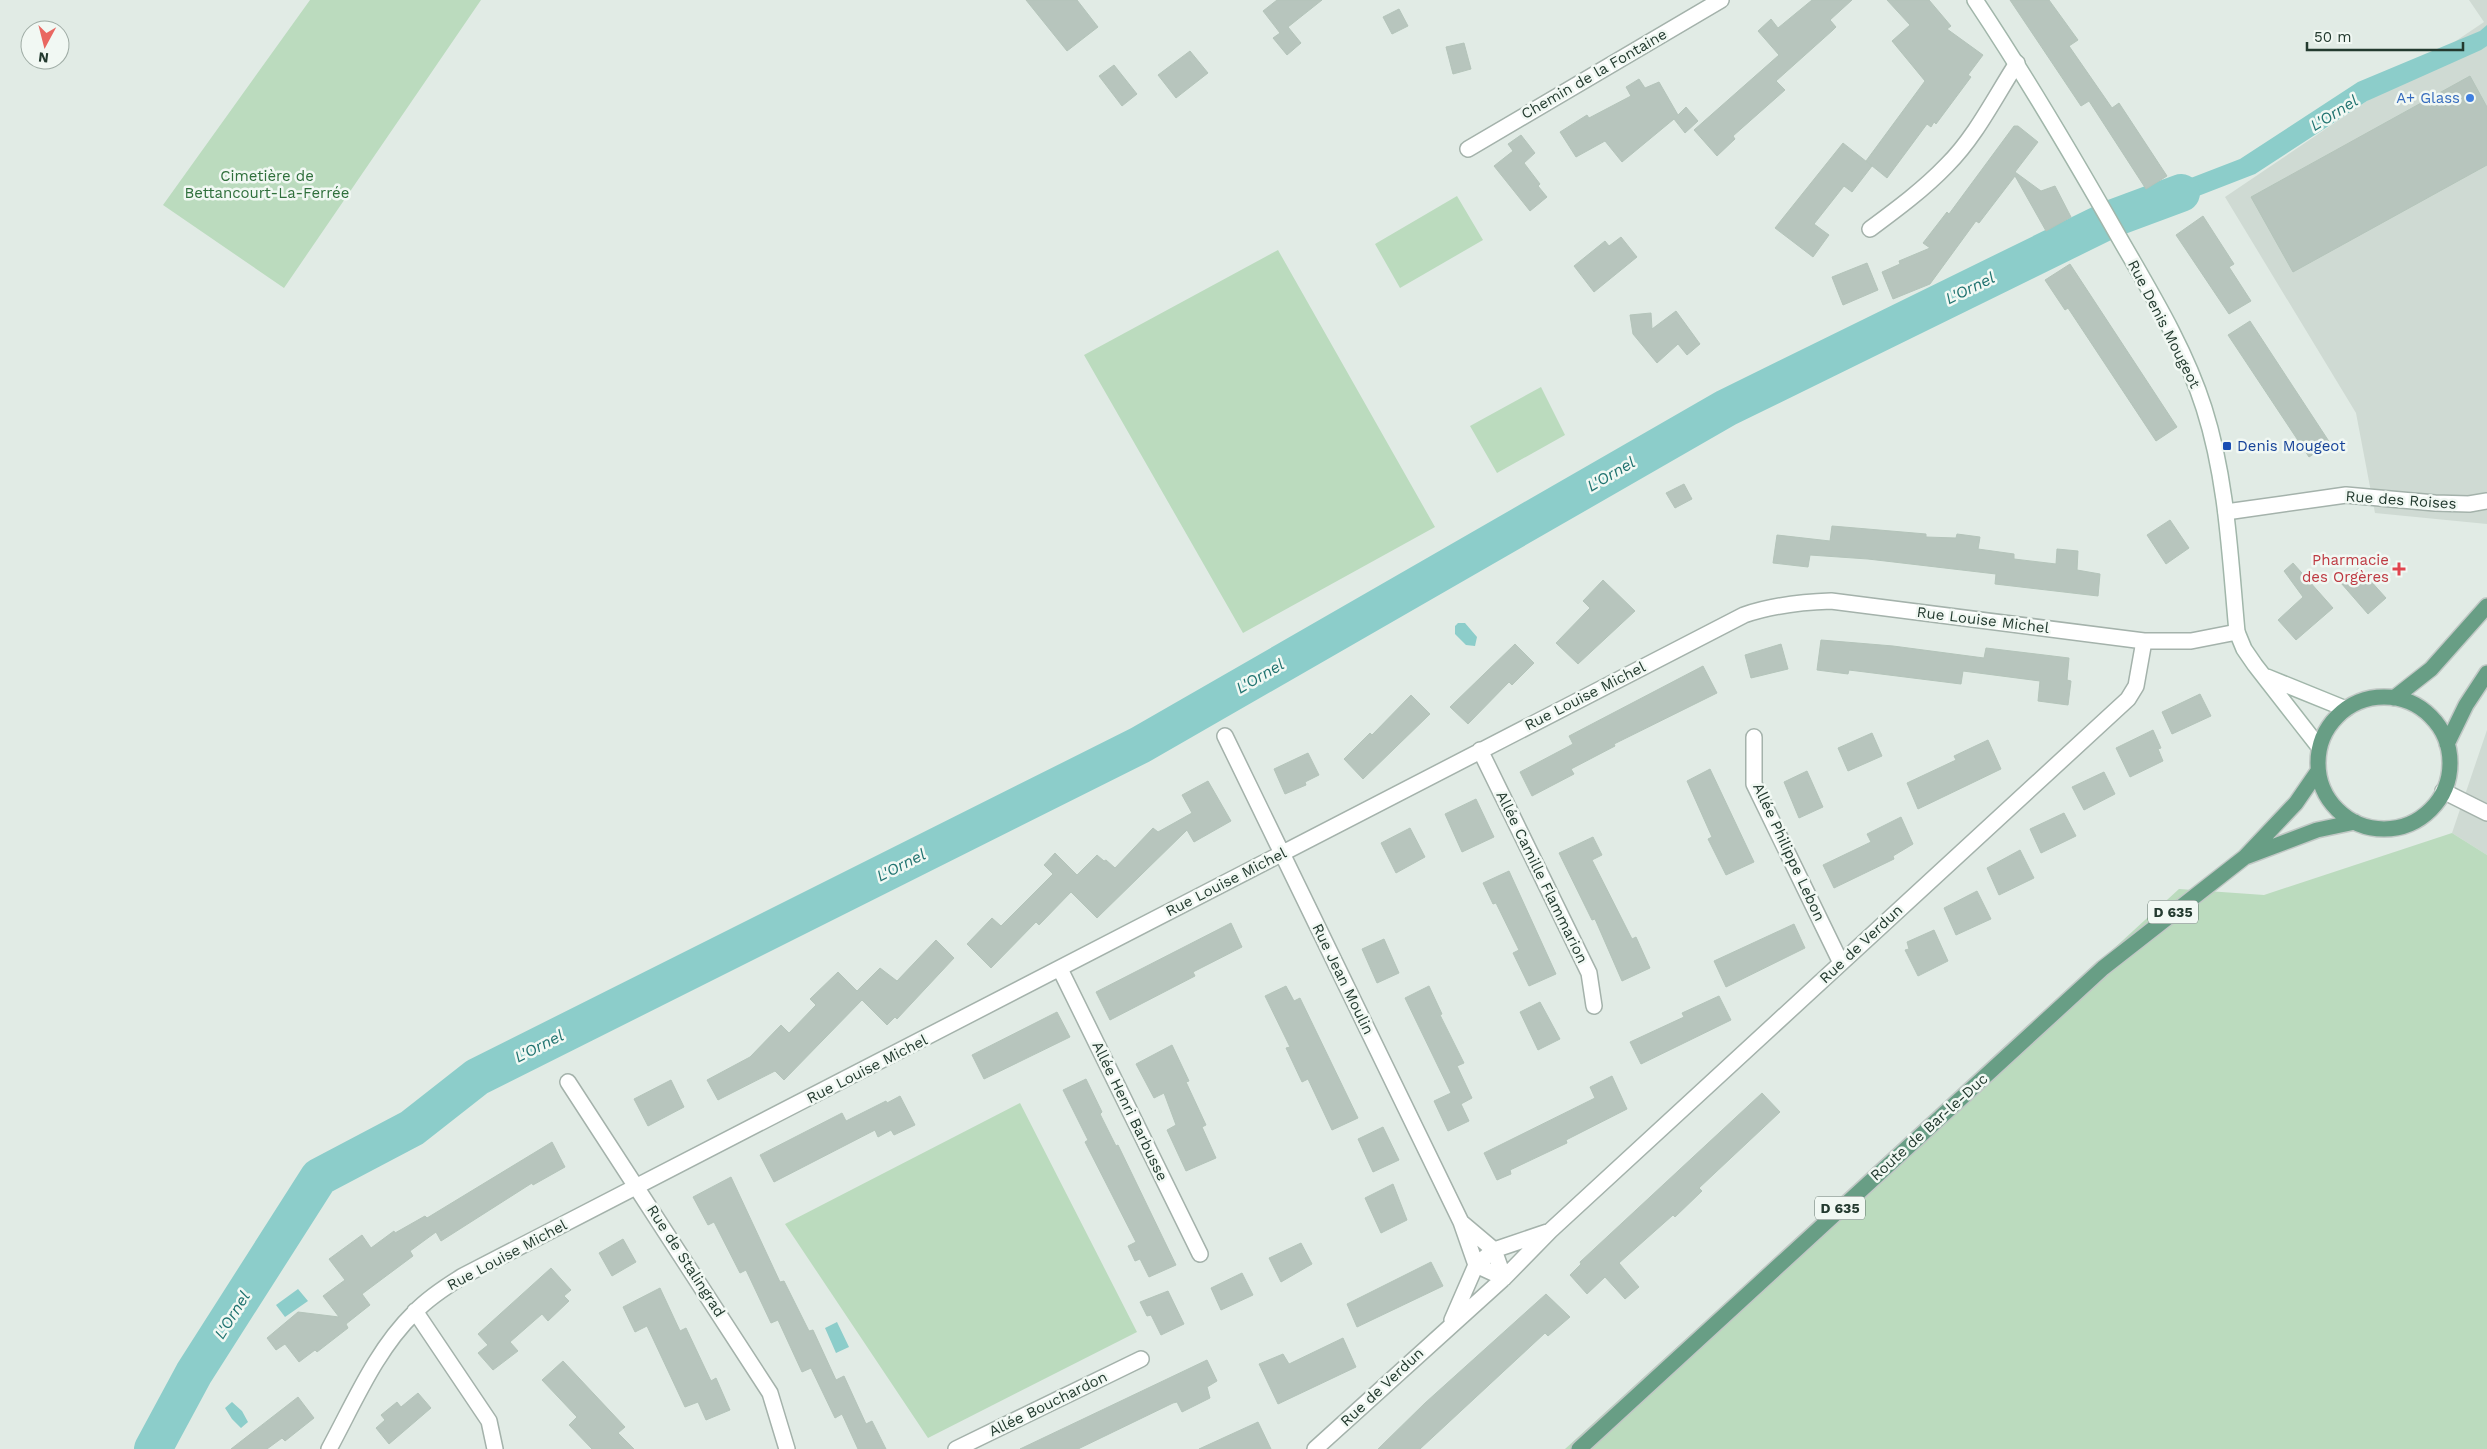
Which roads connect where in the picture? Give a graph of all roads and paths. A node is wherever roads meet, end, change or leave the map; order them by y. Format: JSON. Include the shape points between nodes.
{"nodes":[{"id":1,"x":1721,"y":0,"type":"edge"},
{"id":2,"x":1975,"y":0,"type":"edge"},
{"id":3,"x":2017,"y":63,"type":"junction"},
{"id":4,"x":1468,"y":149,"type":"dead end"},
{"id":5,"x":1870,"y":229,"type":"dead end"},
{"id":6,"x":2487,"y":501,"type":"edge"},
{"id":7,"x":2226,"y":512,"type":"junction"},
{"id":8,"x":2487,"y":606,"type":"edge"},
{"id":9,"x":2237,"y":632,"type":"junction"},
{"id":10,"x":2144,"y":641,"type":"junction"},
{"id":11,"x":2487,"y":673,"type":"edge"},
{"id":12,"x":2267,"y":677,"type":"junction"},
{"id":13,"x":2394,"y":698,"type":"junction"},
{"id":14,"x":2346,"y":709,"type":"junction"},
{"id":15,"x":1225,"y":736,"type":"dead end"},
{"id":16,"x":1754,"y":737,"type":"dead end"},
{"id":17,"x":2447,"y":744,"type":"junction"},
{"id":18,"x":2320,"y":747,"type":"junction"},
{"id":19,"x":1480,"y":750,"type":"junction"},
{"id":20,"x":2318,"y":771,"type":"junction"},
{"id":21,"x":2443,"y":790,"type":"junction"},
{"id":22,"x":2487,"y":813,"type":"edge"},
{"id":23,"x":2356,"y":822,"type":"junction"},
{"id":24,"x":1282,"y":853,"type":"junction"},
{"id":25,"x":2244,"y":857,"type":"junction"},
{"id":26,"x":1841,"y":963,"type":"junction"},
{"id":27,"x":1060,"y":969,"type":"junction"},
{"id":28,"x":1594,"y":1006,"type":"dead end"},
{"id":29,"x":568,"y":1082,"type":"dead end"},
{"id":30,"x":638,"y":1188,"type":"junction"},
{"id":31,"x":1461,"y":1222,"type":"junction"},
{"id":32,"x":1550,"y":1231,"type":"junction"},
{"id":33,"x":1494,"y":1250,"type":"junction"},
{"id":34,"x":1200,"y":1254,"type":"dead end"},
{"id":35,"x":1476,"y":1265,"type":"junction"},
{"id":36,"x":1504,"y":1278,"type":"junction"},
{"id":37,"x":415,"y":1311,"type":"junction"},
{"id":38,"x":1449,"y":1326,"type":"junction"},
{"id":39,"x":1141,"y":1360,"type":"dead end"},
{"id":40,"x":329,"y":1449,"type":"edge"},
{"id":41,"x":495,"y":1449,"type":"edge"},
{"id":42,"x":786,"y":1449,"type":"edge"},
{"id":43,"x":956,"y":1449,"type":"edge"},
{"id":44,"x":1315,"y":1449,"type":"edge"},
{"id":45,"x":1579,"y":1449,"type":"edge"}],
"edges":[{"from":1,"to":4,"type":"street","name":"Chemin de la Fontaine"},
{"from":2,"to":3,"type":"street","name":"Rue Denis Mougeot"},
{"from":3,"to":5,"type":"street","via":[[1970,137],[1948,164]]},
{"from":3,"to":7,"type":"street","name":"Rue Denis Mougeot","via":[[2154,299],[2193,378],[2219,468]]},
{"from":6,"to":7,"type":"street","name":"Rue des Roises","via":[[2435,504],[2346,495]]},
{"from":7,"to":9,"type":"street","name":"Rue Denis Mougeot"},
{"from":8,"to":13,"type":"main road","via":[[2431,669]]},
{"from":9,"to":10,"type":"street","name":"Rue Louise Michel","via":[[2192,641]]},
{"from":9,"to":12,"type":"street","name":"Rue Denis Mougeot","via":[[2244,649]]},
{"from":10,"to":19,"type":"street","name":"Rue Louise Michel","via":[[1831,601],[1772,606],[1703,634]]},
{"from":10,"to":26,"type":"street","name":"Rue de Verdun","via":[[2136,686],[2128,699]]},
{"from":11,"to":17,"type":"main road","via":[[2466,705]]},
{"from":12,"to":14,"type":"street","name":"Rue Denis Mougeot"},
{"from":12,"to":18,"type":"street","name":"Rue Denis Mougeot"},
{"from":13,"to":14,"type":"main road","via":[[2369,699]]},
{"from":13,"to":17,"type":"main road","via":[[2412,703],[2427,713]]},
{"from":14,"to":18,"type":"main road","via":[[2329,725]]},
{"from":15,"to":24,"type":"street","name":"Rue Jean Moulin"},
{"from":16,"to":26,"type":"street","name":"Allée Philippe Lebon","via":[[1754,784]]},
{"from":17,"to":21,"type":"main road","via":[[2450,759]]},
{"from":18,"to":20,"type":"main road"},
{"from":19,"to":24,"type":"street","name":"Rue Louise Michel"},
{"from":19,"to":28,"type":"street","name":"Allée Camille Flammarion","via":[[1589,973]]},
{"from":20,"to":23,"type":"main road","via":[[2334,806]]},
{"from":20,"to":25,"type":"main road","name":"Route de Bar-le-Duc","number":"D 635","via":[[2296,803]]},
{"from":21,"to":22,"type":"street"},
{"from":21,"to":23,"type":"main road","via":[[2436,803],[2413,822],[2384,828]]},
{"from":23,"to":25,"type":"main road","name":"Route de Bar-le-Duc","number":"D 635","via":[[2317,830]]},
{"from":24,"to":27,"type":"street","name":"Rue Louise Michel"},
{"from":24,"to":31,"type":"street","name":"Rue Jean Moulin"},
{"from":25,"to":45,"type":"main road","name":"Route de Bar-le-Duc","number":"D 635","via":[[2103,968]]},
{"from":26,"to":32,"type":"street","name":"Rue de Verdun"},
{"from":27,"to":30,"type":"street","name":"Rue Louise Michel"},
{"from":27,"to":34,"type":"street","name":"Allée Henri Barbusse"},
{"from":29,"to":30,"type":"street","name":"Rue de Stalingrad"},
{"from":30,"to":37,"type":"street","name":"Rue Louise Michel","via":[[463,1276]]},
{"from":30,"to":42,"type":"street","name":"Rue de Stalingrad","via":[[770,1393]]},
{"from":31,"to":33,"type":"street","name":"Rue Jean Moulin"},
{"from":31,"to":35,"type":"street","name":"Rue Jean Moulin"},
{"from":32,"to":33,"type":"street","name":"Rue de Verdun"},
{"from":32,"to":36,"type":"street","name":"Rue de Verdun"},
{"from":33,"to":35,"type":"street","name":"Rue de Verdun"},
{"from":33,"to":36,"type":"street"},
{"from":35,"to":36,"type":"street"},
{"from":35,"to":38,"type":"street","name":"Rue de Verdun"},
{"from":36,"to":38,"type":"street","name":"Rue de Verdun"},
{"from":37,"to":40,"type":"street","name":"Rue Louise Michel","via":[[387,1345]]},
{"from":37,"to":41,"type":"street","via":[[489,1421]]},
{"from":38,"to":44,"type":"street","name":"Rue de Verdun"},
{"from":39,"to":43,"type":"street","name":"Allée Bouchardon"}]}
